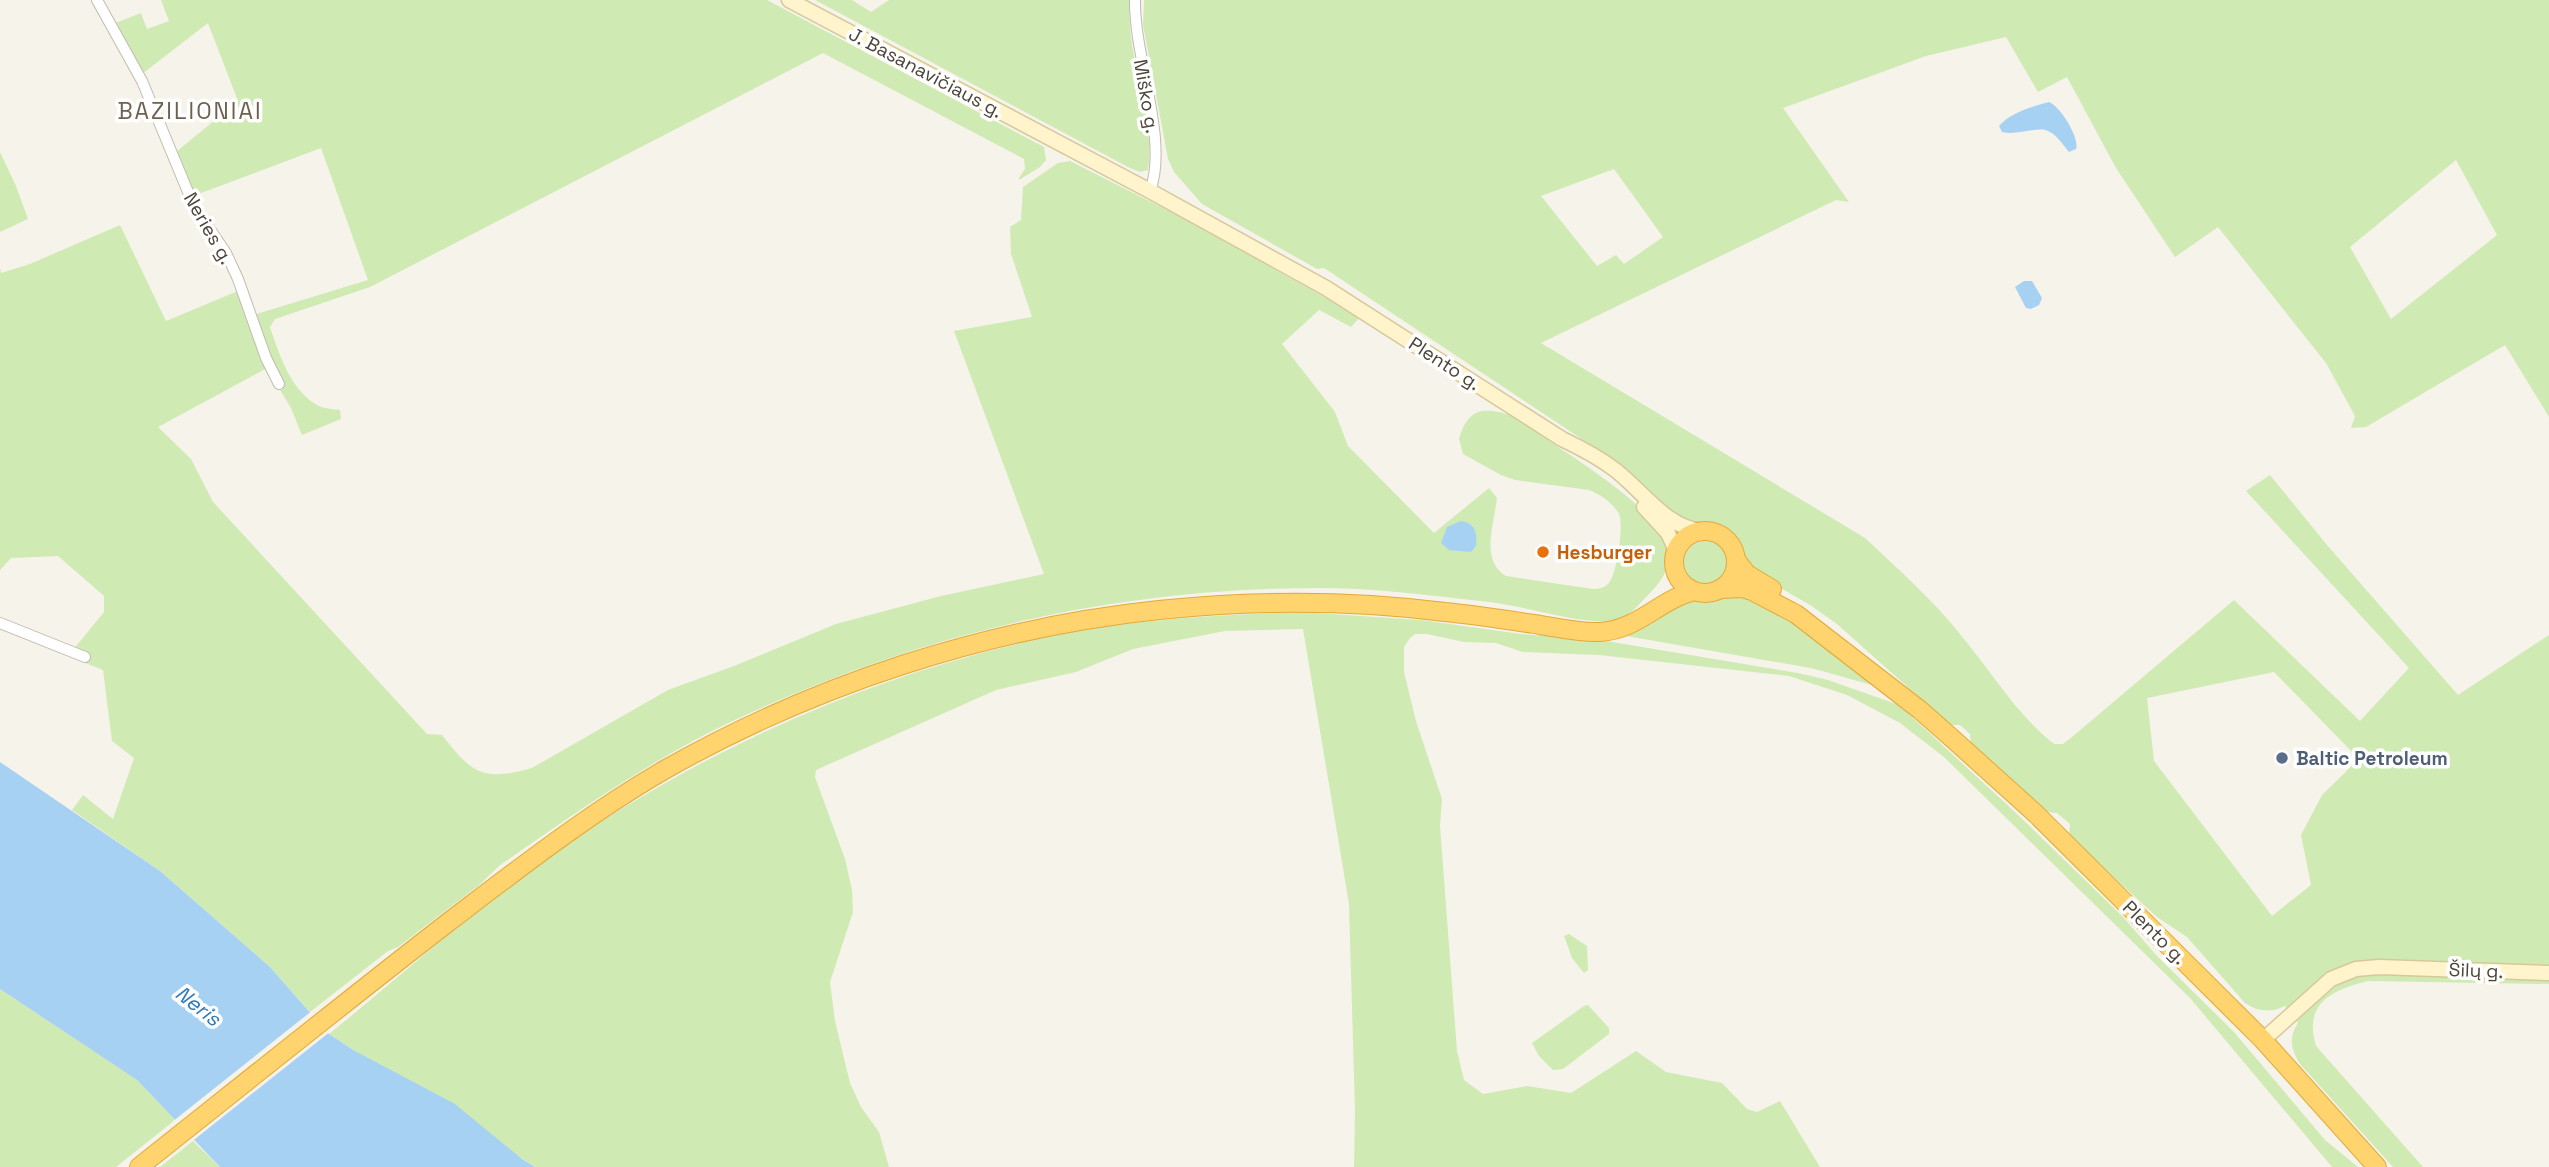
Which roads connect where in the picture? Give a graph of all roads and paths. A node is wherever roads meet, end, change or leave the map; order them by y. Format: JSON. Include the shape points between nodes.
{"nodes":[{"id":1,"x":97,"y":0,"type":"edge"},
{"id":2,"x":789,"y":0,"type":"edge"},
{"id":3,"x":1136,"y":0,"type":"edge"},
{"id":4,"x":1150,"y":191,"type":"junction"},
{"id":5,"x":279,"y":384,"type":"dead end"},
{"id":6,"x":1562,"y":439,"type":"junction"},
{"id":7,"x":1702,"y":531,"type":"junction"},
{"id":8,"x":1675,"y":559,"type":"junction"},
{"id":9,"x":1737,"y":561,"type":"junction"},
{"id":10,"x":1721,"y":589,"type":"junction"},
{"id":11,"x":1694,"y":591,"type":"junction"},
{"id":12,"x":0,"y":623,"type":"edge"},
{"id":13,"x":1618,"y":629,"type":"junction"},
{"id":14,"x":85,"y":657,"type":"dead end"},
{"id":15,"x":1920,"y":710,"type":"junction"},
{"id":16,"x":2549,"y":973,"type":"edge"},
{"id":17,"x":2263,"y":1040,"type":"junction"},
{"id":18,"x":139,"y":1167,"type":"edge"},
{"id":19,"x":2377,"y":1167,"type":"edge"}],
"edges":[{"from":1,"to":5,"type":"street","name":"Neries g.","via":[[142,81],[193,204],[226,253]]},
{"from":2,"to":4,"type":"main road","name":"J. Basanavičiaus g."},
{"from":3,"to":4,"type":"street","name":"Miško g.","via":[[1138,41],[1156,146]]},
{"from":4,"to":6,"type":"main road","name":"Plento g.","via":[[1326,288]]},
{"from":6,"to":7,"type":"main road","name":"Plento g.","via":[[1615,470],[1675,523]]},
{"from":6,"to":8,"type":"main road","name":"Plento g.","via":[[1648,510],[1668,533]]},
{"from":7,"to":8,"type":"highway","via":[[1686,537]]},
{"from":7,"to":9,"type":"highway","via":[[1730,542]]},
{"from":8,"to":11,"type":"highway","via":[[1678,577]]},
{"from":8,"to":13,"type":"highway","via":[[1665,590]]},
{"from":9,"to":10,"type":"highway","via":[[1733,577]]},
{"from":9,"to":15,"type":"highway","name":"Plento g.","via":[[1756,581],[1840,633]]},
{"from":10,"to":11,"type":"highway"},
{"from":10,"to":15,"type":"highway","name":"Plento g.","via":[[1752,591],[1796,614]]},
{"from":11,"to":13,"type":"highway"},
{"from":12,"to":14,"type":"street"},
{"from":13,"to":18,"type":"highway","via":[[1583,631],[1370,605],[1262,603],[1124,614],[1059,625],[980,642],[892,669],[814,698],[664,770],[542,851]]},
{"from":15,"to":17,"type":"highway","name":"Plento g.","via":[[2036,814]]},
{"from":16,"to":17,"type":"main road","name":"Šilų g.","via":[[2356,969],[2331,979]]},
{"from":17,"to":19,"type":"highway","name":"Plento g."}]}
